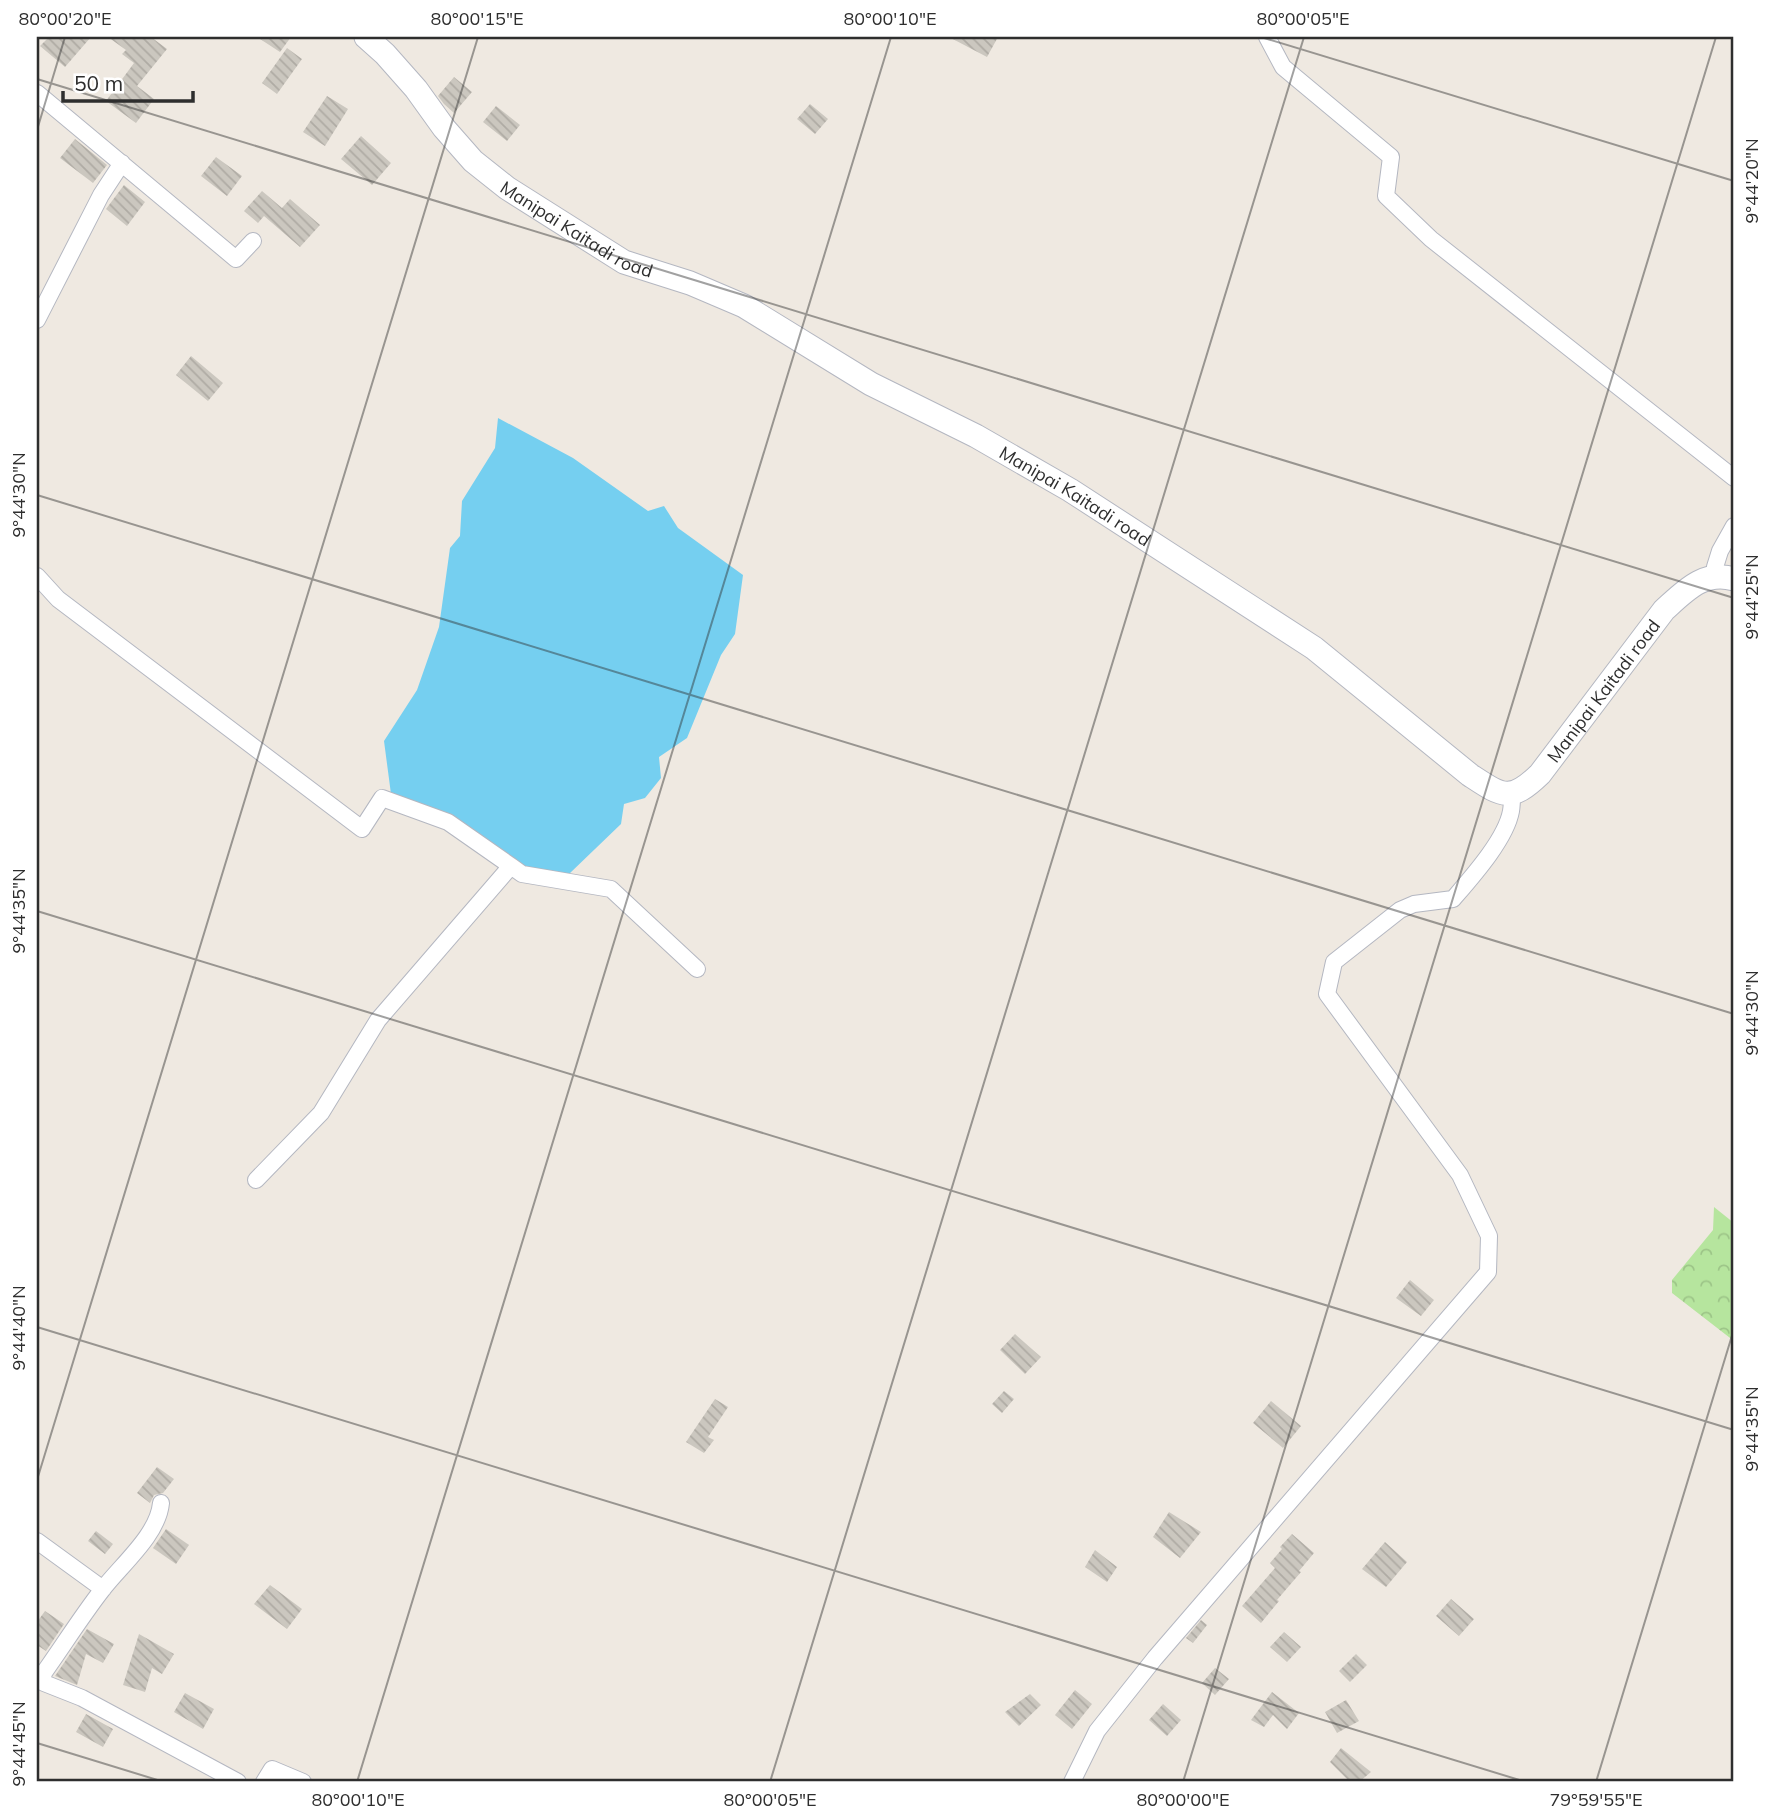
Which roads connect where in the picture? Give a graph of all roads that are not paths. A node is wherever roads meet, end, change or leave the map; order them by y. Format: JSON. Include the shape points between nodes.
{"nodes":[{"id":1,"x":366,"y":37,"type":"edge"},
{"id":2,"x":1267,"y":37,"type":"edge"},
{"id":3,"x":37,"y":93,"type":"edge"},
{"id":4,"x":122,"y":163,"type":"junction"},
{"id":5,"x":253,"y":241,"type":"dead end"},
{"id":6,"x":37,"y":320,"type":"edge"},
{"id":7,"x":1734,"y":478,"type":"edge"},
{"id":8,"x":1734,"y":526,"type":"edge"},
{"id":9,"x":37,"y":576,"type":"edge"},
{"id":10,"x":1727,"y":577,"type":"edge"},
{"id":11,"x":1512,"y":794,"type":"junction"},
{"id":12,"x":511,"y":866,"type":"junction"},
{"id":13,"x":697,"y":969,"type":"dead end"},
{"id":14,"x":256,"y":1180,"type":"dead end"},
{"id":15,"x":161,"y":1503,"type":"dead end"},
{"id":16,"x":37,"y":1541,"type":"edge"},
{"id":17,"x":103,"y":1589,"type":"junction"},
{"id":18,"x":238,"y":1782,"type":"edge"},
{"id":19,"x":264,"y":1782,"type":"edge"},
{"id":20,"x":303,"y":1782,"type":"edge"},
{"id":21,"x":1072,"y":1782,"type":"edge"}],
"edges":[{"from":1,"to":11,"type":"main road","name":"Manipai Kaitadi road","via":[[416,89],[472,161],[507,188],[624,262],[744,306],[871,384],[1070,490],[1314,648],[1470,775],[1493,790]]},
{"from":2,"to":7,"type":"street","via":[[1283,67],[1391,157],[1386,196],[1430,239]]},
{"from":3,"to":4,"type":"street"},
{"from":4,"to":5,"type":"street","via":[[236,259]]},
{"from":4,"to":6,"type":"street"},
{"from":8,"to":10,"type":"street","via":[[1715,567]]},
{"from":9,"to":12,"type":"street","via":[[58,598],[362,829],[382,798],[448,822]]},
{"from":10,"to":11,"type":"main road","name":"Manipai Kaitadi road","via":[[1689,587],[1664,610],[1540,774]]},
{"from":11,"to":21,"type":"street","via":[[1504,832],[1453,899],[1400,910],[1334,962],[1327,994],[1460,1175],[1489,1236],[1488,1272],[1155,1658],[1097,1731]]},
{"from":12,"to":13,"type":"street","via":[[522,874],[611,889]]},
{"from":12,"to":14,"type":"street","via":[[378,1020],[321,1113]]},
{"from":15,"to":17,"type":"street","via":[[160,1514],[132,1557]]},
{"from":16,"to":17,"type":"street"},
{"from":17,"to":18,"type":"street","via":[[43,1674],[44,1683],[82,1698]]},
{"from":19,"to":20,"type":"street","via":[[272,1769]]}]}
